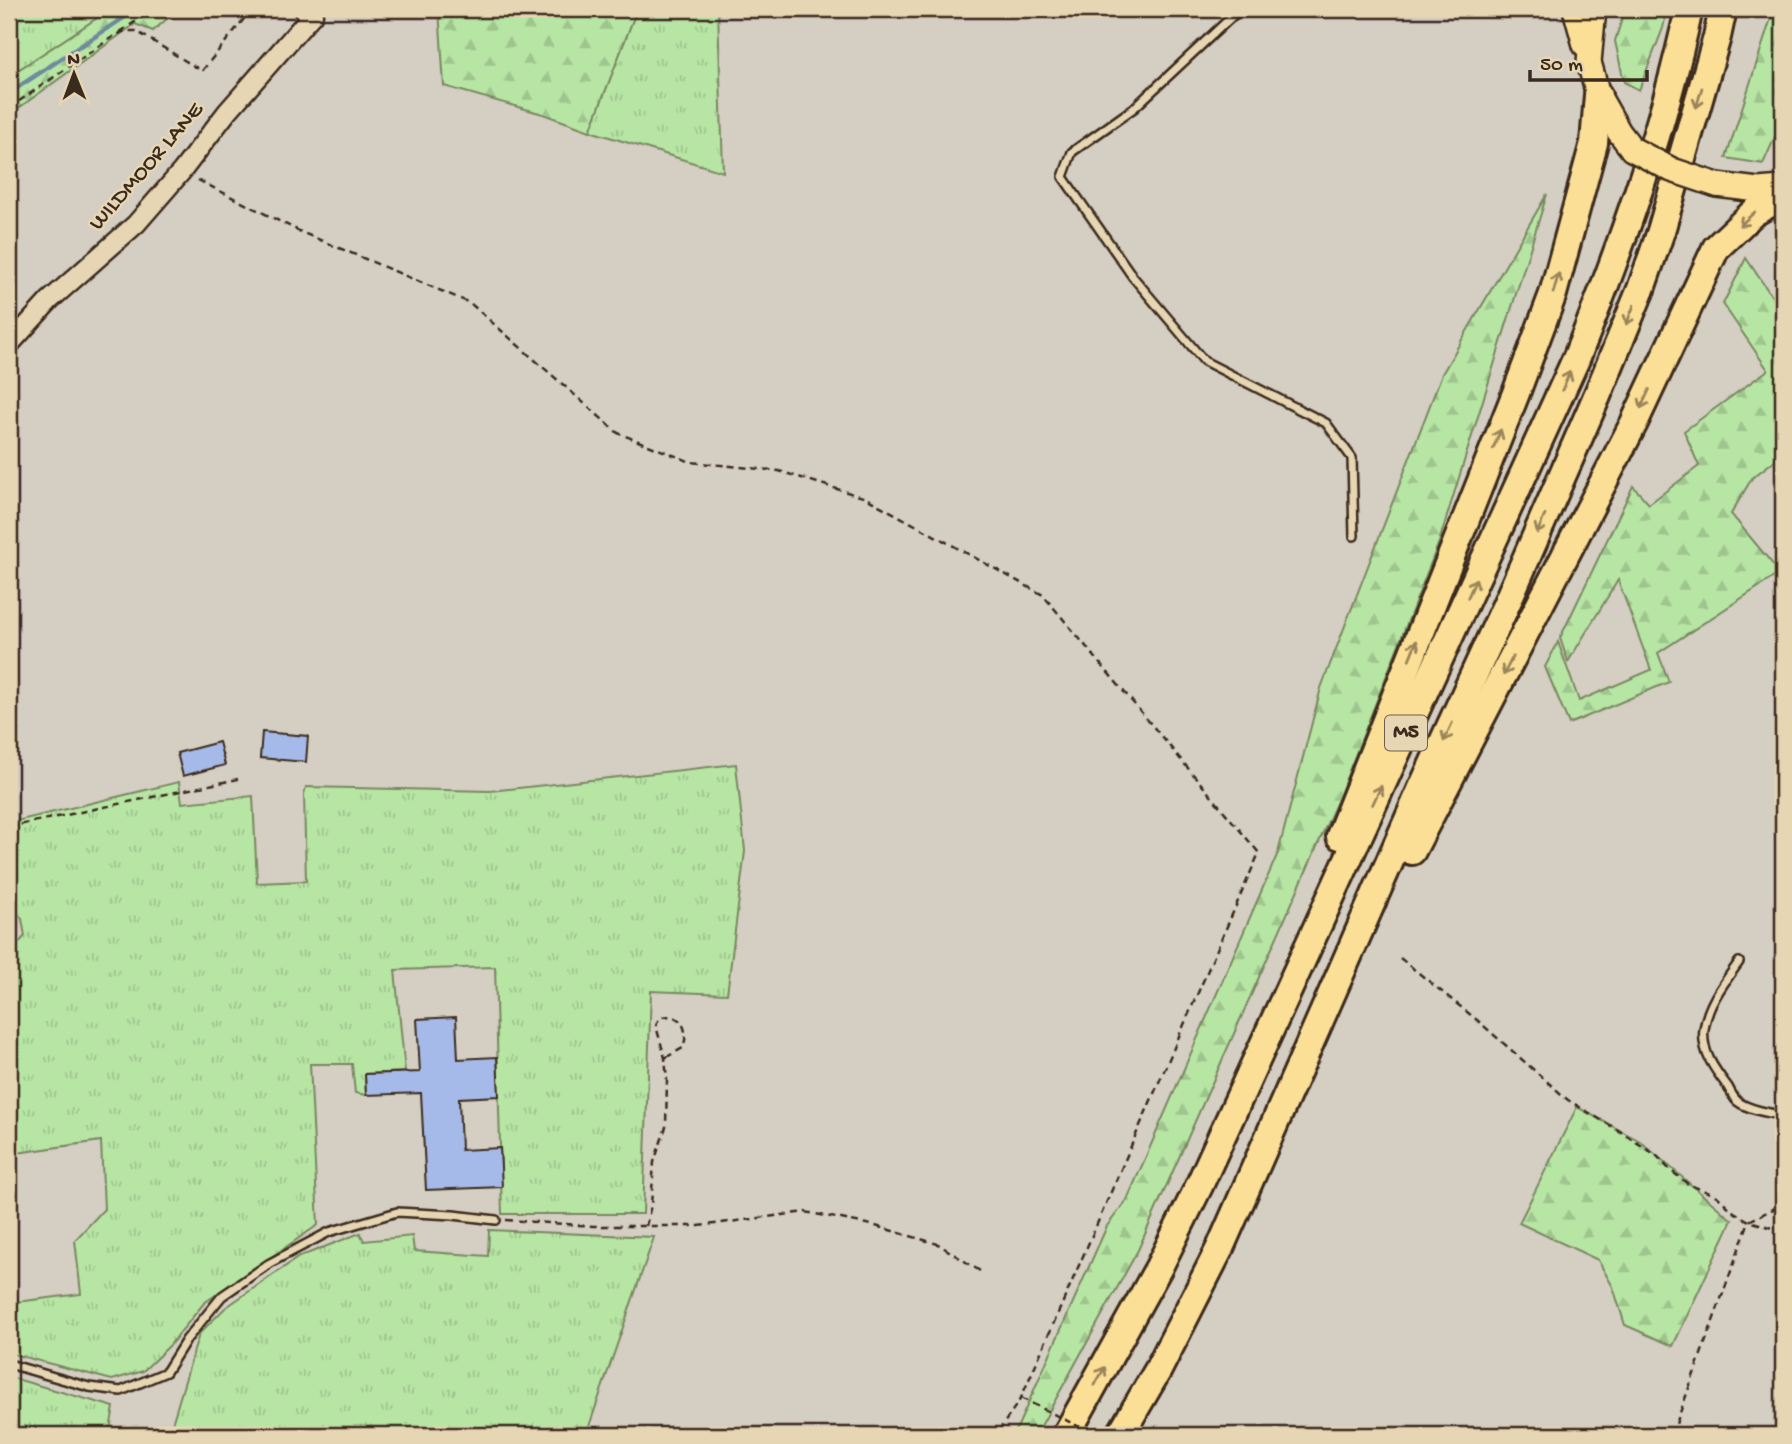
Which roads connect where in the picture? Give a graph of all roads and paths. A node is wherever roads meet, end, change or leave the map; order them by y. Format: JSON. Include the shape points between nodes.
{"nodes":[{"id":1,"x":154,"y":9,"type":"edge"},
{"id":2,"x":251,"y":9,"type":"edge"},
{"id":3,"x":1240,"y":9,"type":"edge"},
{"id":4,"x":1575,"y":9,"type":"edge"},
{"id":5,"x":1594,"y":9,"type":"edge"},
{"id":6,"x":1689,"y":9,"type":"edge"},
{"id":7,"x":1723,"y":9,"type":"edge"},
{"id":8,"x":309,"y":11,"type":"edge"},
{"id":9,"x":114,"y":36,"type":"junction"},
{"id":10,"x":1589,"y":61,"type":"junction"},
{"id":11,"x":1598,"y":95,"type":"junction"},
{"id":12,"x":9,"y":108,"type":"edge"},
{"id":13,"x":182,"y":171,"type":"junction"},
{"id":14,"x":1783,"y":188,"type":"edge"},
{"id":15,"x":1783,"y":196,"type":"edge"},
{"id":16,"x":9,"y":345,"type":"edge"},
{"id":17,"x":1354,"y":536,"type":"dead end"},
{"id":18,"x":238,"y":779,"type":"dead end"},
{"id":19,"x":9,"y":827,"type":"edge"},
{"id":20,"x":1400,"y":958,"type":"dead end"},
{"id":21,"x":1739,"y":962,"type":"dead end"},
{"id":22,"x":665,"y":1058,"type":"junction"},
{"id":23,"x":1296,"y":1074,"type":"junction"},
{"id":24,"x":1783,"y":1115,"type":"edge"},
{"id":25,"x":1207,"y":1169,"type":"junction"},
{"id":26,"x":1783,"y":1205,"type":"edge"},
{"id":27,"x":496,"y":1220,"type":"joint"},
{"id":28,"x":1749,"y":1221,"type":"junction"},
{"id":29,"x":646,"y":1226,"type":"junction"},
{"id":30,"x":1783,"y":1231,"type":"edge"},
{"id":31,"x":980,"y":1271,"type":"dead end"},
{"id":32,"x":9,"y":1364,"type":"edge"},
{"id":33,"x":1021,"y":1398,"type":"junction"},
{"id":34,"x":996,"y":1435,"type":"edge"},
{"id":35,"x":1066,"y":1435,"type":"edge"},
{"id":36,"x":1096,"y":1435,"type":"edge"},
{"id":37,"x":1120,"y":1435,"type":"edge"},
{"id":38,"x":1672,"y":1435,"type":"edge"}],
"edges":[{"from":1,"to":9,"type":"path"},
{"from":2,"to":9,"type":"path","via":[[202,71],[136,31]]},
{"from":3,"to":17,"type":"lane","via":[[1134,108],[1072,152],[1063,177],[1133,278],[1204,361],[1326,423],[1352,458]]},
{"from":4,"to":10,"type":"highway"},
{"from":5,"to":10,"type":"highway"},
{"from":25,"to":6,"type":"highway","number":"M5","one_way":true,"via":[[1576,359],[1636,202]]},
{"from":7,"to":23,"type":"highway","number":"M5","one_way":true,"via":[[1641,289],[1506,607]]},
{"from":8,"to":13,"type":"street","name":"WILDMOOR LANE"},
{"from":9,"to":12,"type":"path"},
{"from":10,"to":11,"type":"highway"},
{"from":11,"to":14,"type":"highway","bridge":true,"via":[[1632,149],[1672,170],[1717,185]]},
{"from":25,"to":11,"type":"highway","one_way":true,"via":[[1553,294],[1594,144]]},
{"from":13,"to":16,"type":"street","name":"WILDMOOR LANE","via":[[136,224],[50,300]]},
{"from":13,"to":33,"type":"path","via":[[300,232],[470,303],[618,433],[691,462],[779,471],[866,498],[1043,595],[1259,853]]},
{"from":15,"to":23,"type":"highway","one_way":true,"via":[[1753,213],[1716,248],[1634,423]]},
{"from":18,"to":19,"type":"path"},
{"from":20,"to":28,"type":"path","via":[[1569,1100]]},
{"from":21,"to":24,"type":"lane","via":[[1716,993],[1708,1014],[1706,1053],[1738,1101]]},
{"from":22,"to":22,"type":"path","via":[[656,1026],[659,1018],[667,1015],[682,1023],[686,1040],[683,1048]]},
{"from":22,"to":29,"type":"path","via":[[666,1127],[654,1162]]},
{"from":23,"to":37,"type":"highway","number":"M5","via":[[1220,1248]]},
{"from":35,"to":25,"type":"highway","number":"M5","one_way":true},
{"from":26,"to":28,"type":"path"},
{"from":27,"to":29,"type":"path"},
{"from":27,"to":32,"type":"lane","via":[[397,1212],[329,1232],[270,1263],[222,1296],[166,1372],[121,1391],[89,1387]]},
{"from":28,"to":30,"type":"path"},
{"from":28,"to":38,"type":"path"},
{"from":29,"to":31,"type":"path","via":[[699,1226],[805,1212],[938,1244]]},
{"from":33,"to":34,"type":"path"},
{"from":33,"to":36,"type":"path","bridge":true}]}
